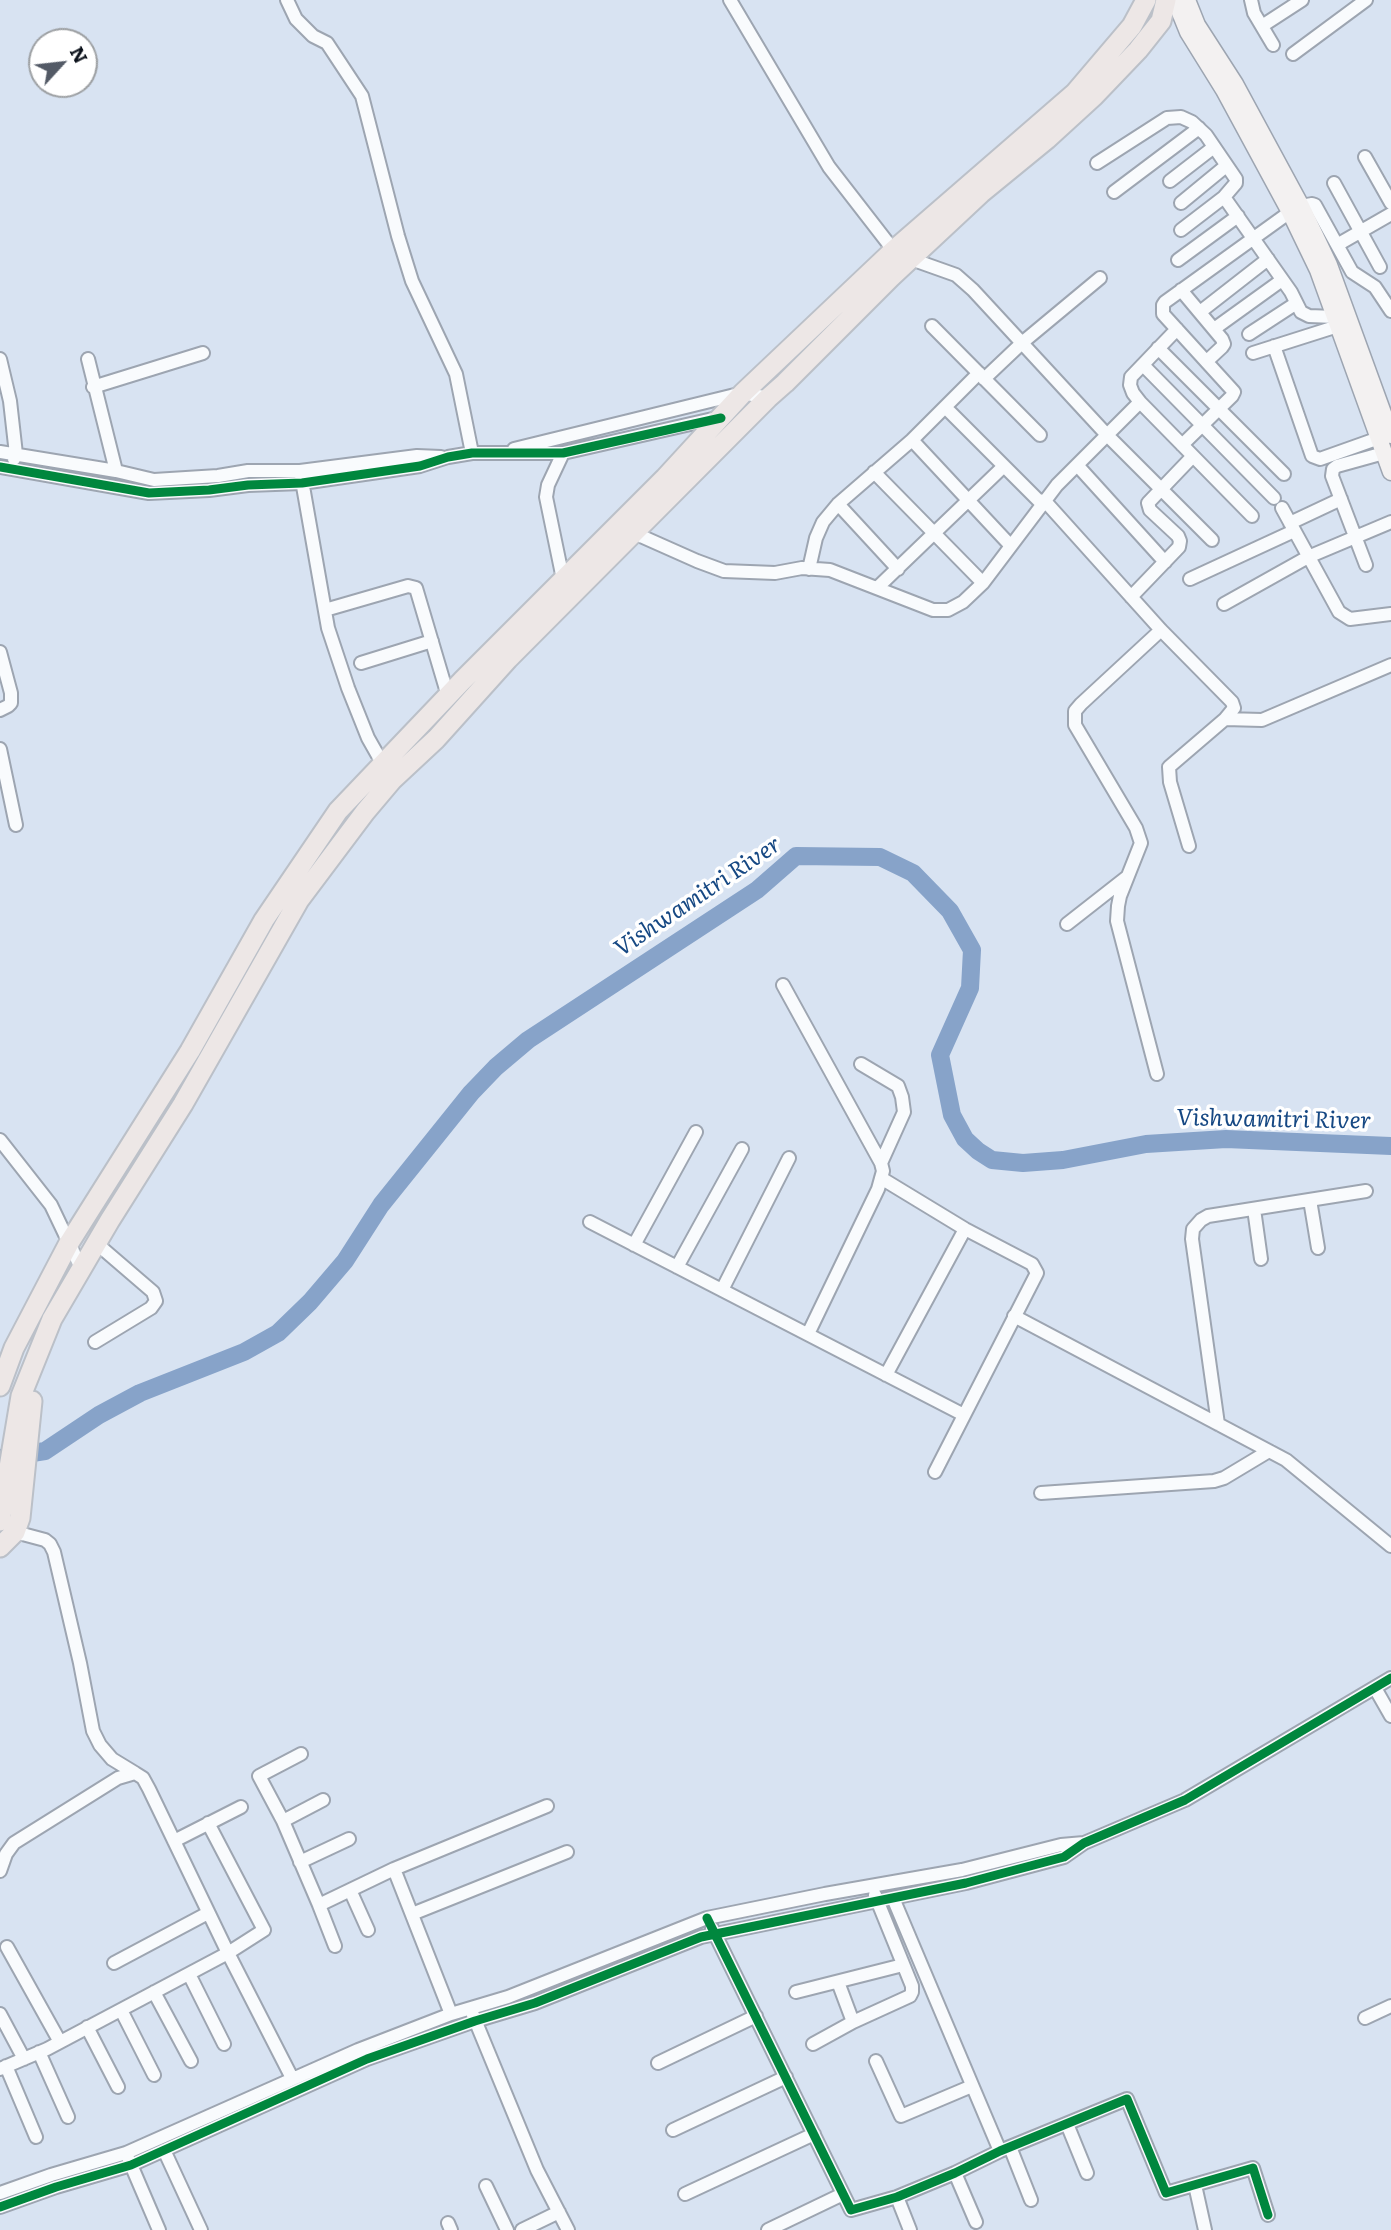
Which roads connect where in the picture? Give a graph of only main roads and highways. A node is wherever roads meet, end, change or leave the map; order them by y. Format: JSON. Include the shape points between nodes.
{"nodes":[{"id":1,"x":1146,"y":0,"type":"edge"},
{"id":2,"x":1166,"y":0,"type":"edge"},
{"id":3,"x":903,"y":258,"type":"junction"},
{"id":4,"x":566,"y":590,"type":"junction"},
{"id":5,"x":388,"y":772,"type":"junction"},
{"id":6,"x":0,"y":1386,"type":"edge"},
{"id":7,"x":9,"y":1521,"type":"edge"},
{"id":8,"x":0,"y":1547,"type":"edge"}],
"edges":[{"from":1,"to":3,"type":"main road","via":[[1132,26],[1075,93]]},
{"from":2,"to":3,"type":"main road","via":[[1161,22],[1094,96]]},
{"from":3,"to":4,"type":"main road","via":[[634,533]]},
{"from":3,"to":4,"type":"main road","via":[[743,393]]},
{"from":4,"to":5,"type":"main road","via":[[448,696]]},
{"from":4,"to":5,"type":"main road","via":[[436,739]]},
{"from":5,"to":6,"type":"main road","via":[[338,811],[264,920],[190,1051],[69,1243],[14,1348]]},
{"from":5,"to":7,"type":"main road","via":[[365,812],[299,900],[183,1104],[51,1319],[4,1490]]},
{"from":7,"to":8,"type":"main road"}]}
